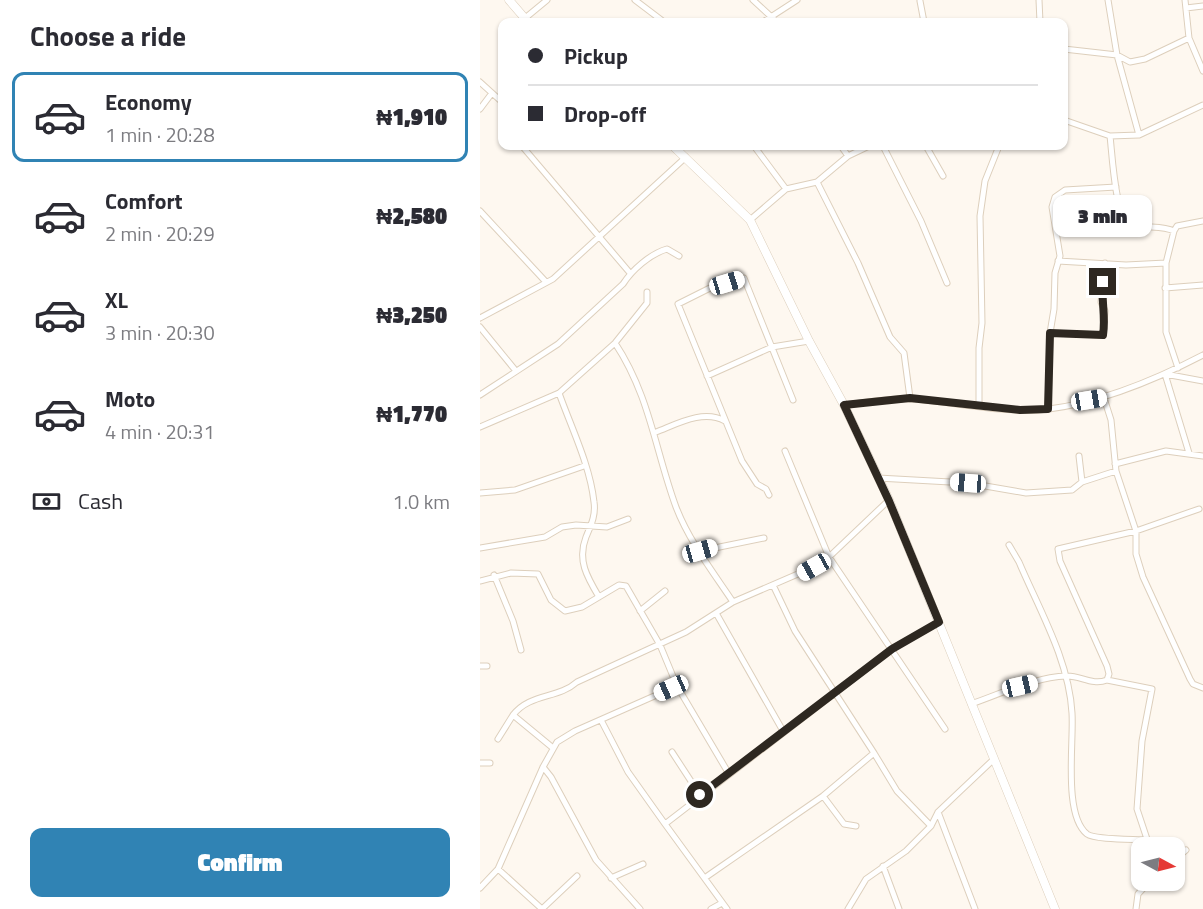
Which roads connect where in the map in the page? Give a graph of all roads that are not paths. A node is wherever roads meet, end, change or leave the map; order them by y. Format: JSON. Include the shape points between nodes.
{"nodes":[{"id":1,"x":509,"y":0,"type":"edge"},
{"id":2,"x":547,"y":0,"type":"edge"},
{"id":3,"x":635,"y":0,"type":"edge"},
{"id":4,"x":753,"y":0,"type":"edge"},
{"id":5,"x":797,"y":0,"type":"edge"},
{"id":6,"x":1040,"y":0,"type":"edge"},
{"id":7,"x":1108,"y":0,"type":"edge"},
{"id":8,"x":1185,"y":0,"type":"edge"},
{"id":9,"x":920,"y":1,"type":"edge"},
{"id":10,"x":1203,"y":6,"type":"edge"},
{"id":11,"x":1186,"y":8,"type":"junction"},
{"id":12,"x":524,"y":18,"type":"edge"},
{"id":13,"x":529,"y":18,"type":"edge"},
{"id":14,"x":659,"y":18,"type":"edge"},
{"id":15,"x":770,"y":18,"type":"joint"},
{"id":16,"x":923,"y":18,"type":"edge"},
{"id":17,"x":1040,"y":18,"type":"edge"},
{"id":18,"x":1189,"y":38,"type":"junction"},
{"id":19,"x":1068,"y":50,"type":"edge"},
{"id":20,"x":1117,"y":55,"type":"junction"},
{"id":21,"x":1203,"y":71,"type":"edge"},
{"id":22,"x":480,"y":82,"type":"edge"},
{"id":23,"x":492,"y":93,"type":"junction"},
{"id":24,"x":498,"y":98,"type":"edge"},
{"id":25,"x":1203,"y":105,"type":"edge"},
{"id":26,"x":480,"y":109,"type":"edge"},
{"id":27,"x":1068,"y":121,"type":"edge"},
{"id":28,"x":1139,"y":135,"type":"junction"},
{"id":29,"x":1110,"y":136,"type":"junction"},
{"id":30,"x":525,"y":150,"type":"edge"},
{"id":31,"x":678,"y":150,"type":"edge"},
{"id":32,"x":757,"y":150,"type":"edge"},
{"id":33,"x":844,"y":150,"type":"edge"},
{"id":34,"x":861,"y":150,"type":"edge"},
{"id":35,"x":885,"y":150,"type":"edge"},
{"id":36,"x":928,"y":150,"type":"edge"},
{"id":37,"x":997,"y":150,"type":"edge"},
{"id":38,"x":848,"y":156,"type":"junction"},
{"id":39,"x":686,"y":157,"type":"junction"},
{"id":40,"x":943,"y":176,"type":"dead end"},
{"id":41,"x":817,"y":182,"type":"junction"},
{"id":42,"x":1116,"y":187,"type":"junction"},
{"id":43,"x":786,"y":189,"type":"junction"},
{"id":44,"x":480,"y":211,"type":"edge"},
{"id":45,"x":750,"y":220,"type":"junction"},
{"id":46,"x":1203,"y":221,"type":"edge"},
{"id":47,"x":1174,"y":231,"type":"junction"},
{"id":48,"x":599,"y":236,"type":"junction"},
{"id":49,"x":679,"y":256,"type":"dead end"},
{"id":50,"x":1058,"y":261,"type":"junction"},
{"id":51,"x":1105,"y":263,"type":"junction"},
{"id":52,"x":1166,"y":263,"type":"junction"},
{"id":53,"x":630,"y":273,"type":"junction"},
{"id":54,"x":546,"y":282,"type":"junction"},
{"id":55,"x":947,"y":283,"type":"dead end"},
{"id":56,"x":1203,"y":285,"type":"edge"},
{"id":57,"x":1165,"y":288,"type":"junction"},
{"id":58,"x":647,"y":292,"type":"dead end"},
{"id":59,"x":480,"y":318,"type":"edge"},
{"id":60,"x":480,"y":327,"type":"edge"},
{"id":61,"x":1050,"y":333,"type":"junction"},
{"id":62,"x":809,"y":341,"type":"junction"},
{"id":63,"x":615,"y":343,"type":"junction"},
{"id":64,"x":772,"y":347,"type":"junction"},
{"id":65,"x":1203,"y":355,"type":"edge"},
{"id":66,"x":1178,"y":368,"type":"junction"},
{"id":67,"x":516,"y":371,"type":"junction"},
{"id":68,"x":1165,"y":374,"type":"junction"},
{"id":69,"x":707,"y":376,"type":"junction"},
{"id":70,"x":1203,"y":381,"type":"edge"},
{"id":71,"x":559,"y":393,"type":"junction"},
{"id":72,"x":480,"y":395,"type":"edge"},
{"id":73,"x":910,"y":398,"type":"junction"},
{"id":74,"x":1104,"y":398,"type":"junction"},
{"id":75,"x":793,"y":400,"type":"dead end"},
{"id":76,"x":844,"y":405,"type":"junction"},
{"id":77,"x":979,"y":406,"type":"junction"},
{"id":78,"x":1048,"y":409,"type":"junction"},
{"id":79,"x":725,"y":421,"type":"junction"},
{"id":80,"x":480,"y":427,"type":"edge"},
{"id":81,"x":656,"y":432,"type":"junction"},
{"id":82,"x":785,"y":452,"type":"dead end"},
{"id":83,"x":1189,"y":453,"type":"junction"},
{"id":84,"x":1080,"y":456,"type":"dead end"},
{"id":85,"x":1203,"y":456,"type":"edge"},
{"id":86,"x":1115,"y":464,"type":"junction"},
{"id":87,"x":584,"y":466,"type":"junction"},
{"id":88,"x":1116,"y":471,"type":"junction"},
{"id":89,"x":878,"y":478,"type":"junction"},
{"id":90,"x":1082,"y":482,"type":"junction"},
{"id":91,"x":480,"y":493,"type":"edge"},
{"id":92,"x":769,"y":495,"type":"dead end"},
{"id":93,"x":889,"y":501,"type":"junction"},
{"id":94,"x":1198,"y":509,"type":"dead end"},
{"id":95,"x":627,"y":519,"type":"dead end"},
{"id":96,"x":592,"y":526,"type":"junction"},
{"id":97,"x":1136,"y":531,"type":"junction"},
{"id":98,"x":764,"y":538,"type":"dead end"},
{"id":99,"x":1009,"y":545,"type":"dead end"},
{"id":100,"x":480,"y":548,"type":"edge"},
{"id":101,"x":700,"y":551,"type":"junction"},
{"id":102,"x":829,"y":557,"type":"junction"},
{"id":103,"x":494,"y":575,"type":"junction"},
{"id":104,"x":480,"y":581,"type":"edge"},
{"id":105,"x":772,"y":585,"type":"junction"},
{"id":106,"x":665,"y":591,"type":"dead end"},
{"id":107,"x":598,"y":597,"type":"junction"},
{"id":108,"x":733,"y":602,"type":"junction"},
{"id":109,"x":640,"y":611,"type":"junction"},
{"id":110,"x":716,"y":613,"type":"junction"},
{"id":111,"x":939,"y":622,"type":"junction"},
{"id":112,"x":660,"y":645,"type":"junction"},
{"id":113,"x":892,"y":649,"type":"junction"},
{"id":114,"x":521,"y":650,"type":"dead end"},
{"id":115,"x":1067,"y":675,"type":"junction"},
{"id":116,"x":1107,"y":680,"type":"junction"},
{"id":117,"x":677,"y":686,"type":"junction"},
{"id":118,"x":1203,"y":688,"type":"edge"},
{"id":119,"x":835,"y":693,"type":"junction"},
{"id":120,"x":970,"y":704,"type":"junction"},
{"id":121,"x":513,"y":715,"type":"junction"},
{"id":122,"x":601,"y":720,"type":"junction"},
{"id":123,"x":945,"y":729,"type":"dead end"},
{"id":124,"x":783,"y":731,"type":"junction"},
{"id":125,"x":498,"y":739,"type":"dead end"},
{"id":126,"x":553,"y":748,"type":"junction"},
{"id":127,"x":672,"y":752,"type":"dead end"},
{"id":128,"x":874,"y":753,"type":"junction"},
{"id":129,"x":994,"y":759,"type":"junction"},
{"id":130,"x":480,"y":763,"type":"edge"},
{"id":131,"x":490,"y":763,"type":"dead end"},
{"id":132,"x":543,"y":767,"type":"junction"},
{"id":133,"x":729,"y":774,"type":"junction"},
{"id":134,"x":700,"y":795,"type":"junction"},
{"id":135,"x":822,"y":796,"type":"junction"},
{"id":136,"x":938,"y":812,"type":"junction"},
{"id":137,"x":665,"y":824,"type":"junction"},
{"id":138,"x":856,"y":826,"type":"dead end"},
{"id":139,"x":931,"y":826,"type":"junction"},
{"id":140,"x":1146,"y":837,"type":"edge"},
{"id":141,"x":1131,"y":839,"type":"edge"},
{"id":142,"x":643,"y":864,"type":"dead end"},
{"id":143,"x":883,"y":866,"type":"junction"},
{"id":144,"x":498,"y":868,"type":"junction"},
{"id":145,"x":480,"y":874,"type":"edge"},
{"id":146,"x":577,"y":876,"type":"dead end"},
{"id":147,"x":706,"y":877,"type":"junction"},
{"id":148,"x":489,"y":878,"type":"junction"},
{"id":149,"x":611,"y":878,"type":"junction"},
{"id":150,"x":480,"y":888,"type":"edge"},
{"id":151,"x":1141,"y":891,"type":"edge"},
{"id":152,"x":722,"y":903,"type":"junction"},
{"id":153,"x":542,"y":909,"type":"edge"},
{"id":154,"x":640,"y":909,"type":"edge"},
{"id":155,"x":711,"y":909,"type":"edge"},
{"id":156,"x":727,"y":909,"type":"edge"},
{"id":157,"x":848,"y":909,"type":"edge"},
{"id":158,"x":899,"y":909,"type":"edge"},
{"id":159,"x":975,"y":909,"type":"edge"},
{"id":160,"x":1055,"y":909,"type":"edge"},
{"id":161,"x":1136,"y":909,"type":"edge"}],
"edges":[{"from":1,"to":12,"type":"street"},
{"from":2,"to":13,"type":"street"},
{"from":3,"to":14,"type":"street"},
{"from":4,"to":15,"type":"street"},
{"from":5,"to":15,"type":"street"},
{"from":6,"to":17,"type":"street"},
{"from":7,"to":20,"type":"street"},
{"from":8,"to":11,"type":"street"},
{"from":9,"to":16,"type":"street"},
{"from":10,"to":11,"type":"street"},
{"from":11,"to":18,"type":"street"},
{"from":18,"to":20,"type":"street","via":[[1145,59],[1130,62]]},
{"from":18,"to":21,"type":"street"},
{"from":19,"to":20,"type":"street"},
{"from":20,"to":28,"type":"street"},
{"from":22,"to":23,"type":"street"},
{"from":23,"to":24,"type":"street"},
{"from":23,"to":26,"type":"street"},
{"from":25,"to":28,"type":"street"},
{"from":27,"to":29,"type":"street"},
{"from":28,"to":29,"type":"street"},
{"from":29,"to":42,"type":"street"},
{"from":30,"to":48,"type":"street"},
{"from":31,"to":39,"type":"street"},
{"from":32,"to":43,"type":"street"},
{"from":33,"to":38,"type":"street"},
{"from":34,"to":38,"type":"street"},
{"from":35,"to":55,"type":"street"},
{"from":36,"to":40,"type":"street"},
{"from":37,"to":77,"type":"street","via":[[985,181],[980,216]]},
{"from":38,"to":41,"type":"street"},
{"from":39,"to":45,"type":"street"},
{"from":39,"to":48,"type":"street"},
{"from":41,"to":43,"type":"street"},
{"from":41,"to":73,"type":"street","via":[[890,337],[904,353]]},
{"from":42,"to":47,"type":"street","via":[[1127,222]]},
{"from":42,"to":50,"type":"street","via":[[1065,190],[1056,197],[1053,217]]},
{"from":43,"to":45,"type":"street"},
{"from":44,"to":54,"type":"street"},
{"from":45,"to":62,"type":"street"},
{"from":46,"to":47,"type":"street","via":[[1183,224]]},
{"from":47,"to":52,"type":"street"},
{"from":48,"to":53,"type":"street"},
{"from":48,"to":54,"type":"street"},
{"from":49,"to":53,"type":"street","via":[[663,250]]},
{"from":50,"to":51,"type":"street"},
{"from":50,"to":61,"type":"street"},
{"from":51,"to":52,"type":"street"},
{"from":51,"to":61,"type":"street","via":[[1103,335]]},
{"from":52,"to":57,"type":"street"},
{"from":53,"to":67,"type":"street","via":[[558,344]]},
{"from":54,"to":59,"type":"street"},
{"from":56,"to":57,"type":"street"},
{"from":57,"to":66,"type":"street","via":[[1166,332]]},
{"from":58,"to":63,"type":"street","via":[[647,303]]},
{"from":60,"to":67,"type":"street"},
{"from":61,"to":78,"type":"street"},
{"from":62,"to":64,"type":"street"},
{"from":62,"to":76,"type":"street"},
{"from":63,"to":71,"type":"street"},
{"from":63,"to":81,"type":"street","via":[[631,367]]},
{"from":64,"to":69,"type":"street"},
{"from":64,"to":69,"type":"street","via":[[744,278],[710,288],[678,304]]},
{"from":64,"to":75,"type":"street"},
{"from":65,"to":66,"type":"street"},
{"from":66,"to":68,"type":"street"},
{"from":67,"to":72,"type":"street"},
{"from":68,"to":70,"type":"street"},
{"from":68,"to":74,"type":"street"},
{"from":68,"to":83,"type":"street"},
{"from":69,"to":79,"type":"street"},
{"from":71,"to":80,"type":"street"},
{"from":71,"to":87,"type":"street"},
{"from":73,"to":76,"type":"street"},
{"from":73,"to":77,"type":"street"},
{"from":74,"to":78,"type":"street"},
{"from":74,"to":86,"type":"street","via":[[1111,420]]},
{"from":76,"to":89,"type":"street"},
{"from":77,"to":78,"type":"street"},
{"from":79,"to":81,"type":"street","via":[[705,416]]},
{"from":79,"to":92,"type":"street","via":[[742,461]]},
{"from":81,"to":101,"type":"street","via":[[677,508]]},
{"from":82,"to":102,"type":"street"},
{"from":83,"to":85,"type":"street"},
{"from":83,"to":86,"type":"street","via":[[1167,452]]},
{"from":84,"to":90,"type":"street"},
{"from":86,"to":88,"type":"street"},
{"from":87,"to":91,"type":"street","via":[[515,490]]},
{"from":87,"to":96,"type":"street","via":[[595,504]]},
{"from":88,"to":90,"type":"street"},
{"from":88,"to":97,"type":"street"},
{"from":89,"to":90,"type":"street","via":[[968,483],[1026,493],[1072,490]]},
{"from":89,"to":93,"type":"street"},
{"from":93,"to":102,"type":"street"},
{"from":93,"to":111,"type":"street"},
{"from":94,"to":97,"type":"street"},
{"from":95,"to":96,"type":"street"},
{"from":96,"to":100,"type":"street","via":[[562,527],[545,537]]},
{"from":96,"to":107,"type":"street","via":[[582,562]]},
{"from":97,"to":116,"type":"street","via":[[1058,549],[1107,666]]},
{"from":97,"to":118,"type":"street","via":[[1136,554],[1143,577],[1190,679]]},
{"from":98,"to":101,"type":"street"},
{"from":99,"to":115,"type":"street"},
{"from":101,"to":108,"type":"street"},
{"from":102,"to":105,"type":"street","via":[[796,577]]},
{"from":102,"to":113,"type":"street"},
{"from":103,"to":104,"type":"street"},
{"from":103,"to":107,"type":"street","via":[[538,574],[551,600],[565,611]]},
{"from":103,"to":114,"type":"street"},
{"from":105,"to":108,"type":"street"},
{"from":105,"to":119,"type":"street","via":[[795,631]]},
{"from":106,"to":109,"type":"street"},
{"from":107,"to":109,"type":"street","via":[[623,584]]},
{"from":108,"to":110,"type":"street"},
{"from":109,"to":112,"type":"street"},
{"from":110,"to":112,"type":"street"},
{"from":110,"to":124,"type":"street"},
{"from":111,"to":113,"type":"street"},
{"from":111,"to":120,"type":"street"},
{"from":112,"to":117,"type":"street"},
{"from":112,"to":121,"type":"street","via":[[571,687],[531,700]]},
{"from":113,"to":119,"type":"street"},
{"from":113,"to":123,"type":"street"},
{"from":115,"to":116,"type":"street","via":[[1083,681]]},
{"from":115,"to":120,"type":"street"},
{"from":115,"to":141,"type":"street","via":[[1075,811],[1082,828],[1092,837]]},
{"from":116,"to":140,"type":"street","via":[[1152,689],[1137,799],[1138,818]]},
{"from":117,"to":122,"type":"street"},
{"from":117,"to":133,"type":"street"},
{"from":119,"to":124,"type":"street"},
{"from":119,"to":128,"type":"street"},
{"from":120,"to":129,"type":"street"},
{"from":121,"to":125,"type":"street"},
{"from":121,"to":126,"type":"street"},
{"from":122,"to":126,"type":"street","via":[[569,734]]},
{"from":122,"to":137,"type":"street","via":[[628,772]]},
{"from":124,"to":133,"type":"street"},
{"from":126,"to":132,"type":"street"},
{"from":127,"to":134,"type":"street"},
{"from":128,"to":135,"type":"street"},
{"from":128,"to":139,"type":"street","via":[[897,791]]},
{"from":129,"to":136,"type":"street"},
{"from":129,"to":160,"type":"street"},
{"from":130,"to":131,"type":"street"},
{"from":132,"to":144,"type":"street"},
{"from":132,"to":149,"type":"street","via":[[596,860]]},
{"from":133,"to":134,"type":"street"},
{"from":134,"to":137,"type":"street"},
{"from":135,"to":138,"type":"street","via":[[844,824]]},
{"from":135,"to":147,"type":"street"},
{"from":136,"to":139,"type":"street"},
{"from":136,"to":159,"type":"street"},
{"from":137,"to":147,"type":"street"},
{"from":139,"to":143,"type":"street","via":[[906,851]]},
{"from":142,"to":149,"type":"street"},
{"from":143,"to":157,"type":"street","via":[[866,879]]},
{"from":143,"to":158,"type":"street"},
{"from":144,"to":148,"type":"street"},
{"from":144,"to":153,"type":"street"},
{"from":145,"to":148,"type":"street"},
{"from":146,"to":153,"type":"street"},
{"from":147,"to":152,"type":"street"},
{"from":148,"to":150,"type":"street"},
{"from":149,"to":154,"type":"street"},
{"from":151,"to":161,"type":"street"},
{"from":152,"to":155,"type":"street"},
{"from":152,"to":156,"type":"street"}]}
